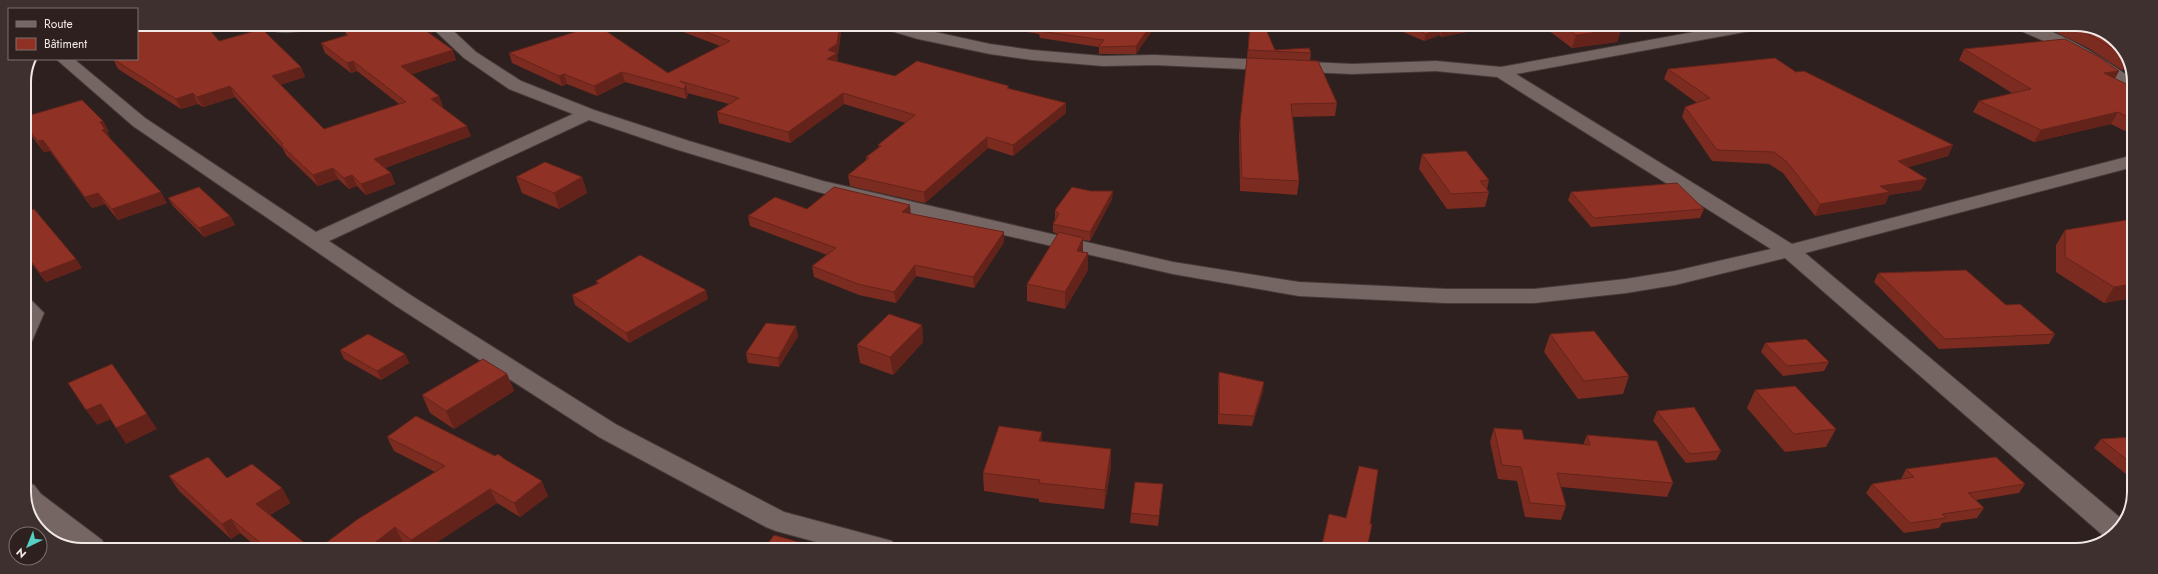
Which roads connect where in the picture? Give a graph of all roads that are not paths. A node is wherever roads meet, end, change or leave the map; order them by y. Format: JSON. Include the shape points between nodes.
{"nodes":[{"id":1,"x":443,"y":31,"type":"edge"},
{"id":2,"x":907,"y":31,"type":"edge"},
{"id":3,"x":1723,"y":31,"type":"edge"},
{"id":4,"x":2033,"y":31,"type":"edge"},
{"id":5,"x":65,"y":60,"type":"edge"},
{"id":6,"x":1501,"y":72,"type":"junction"},
{"id":7,"x":2127,"y":83,"type":"edge"},
{"id":8,"x":588,"y":114,"type":"junction"},
{"id":9,"x":2127,"y":164,"type":"edge"},
{"id":10,"x":315,"y":240,"type":"junction"},
{"id":11,"x":1789,"y":251,"type":"junction"},
{"id":12,"x":32,"y":501,"type":"edge"},
{"id":13,"x":2113,"y":527,"type":"edge"},
{"id":14,"x":86,"y":543,"type":"edge"},
{"id":15,"x":860,"y":543,"type":"edge"}],
"edges":[{"from":1,"to":8,"type":"street","via":[[470,56],[515,85]]},
{"from":2,"to":6,"type":"street","via":[[990,49],[1103,61],[1155,60],[1352,69],[1436,66]]},
{"from":3,"to":6,"type":"street"},
{"from":4,"to":7,"type":"street","via":[[2072,48]]},
{"from":5,"to":10,"type":"street","via":[[139,122]]},
{"from":6,"to":11,"type":"street"},
{"from":8,"to":10,"type":"street"},
{"from":8,"to":11,"type":"street","via":[[818,186],[1173,268],[1299,289],[1446,296],[1534,296],[1675,278]]},
{"from":9,"to":11,"type":"street"},
{"from":10,"to":15,"type":"street","via":[[404,301],[608,431],[776,520]]},
{"from":11,"to":13,"type":"street"},
{"from":12,"to":14,"type":"street"}]}
